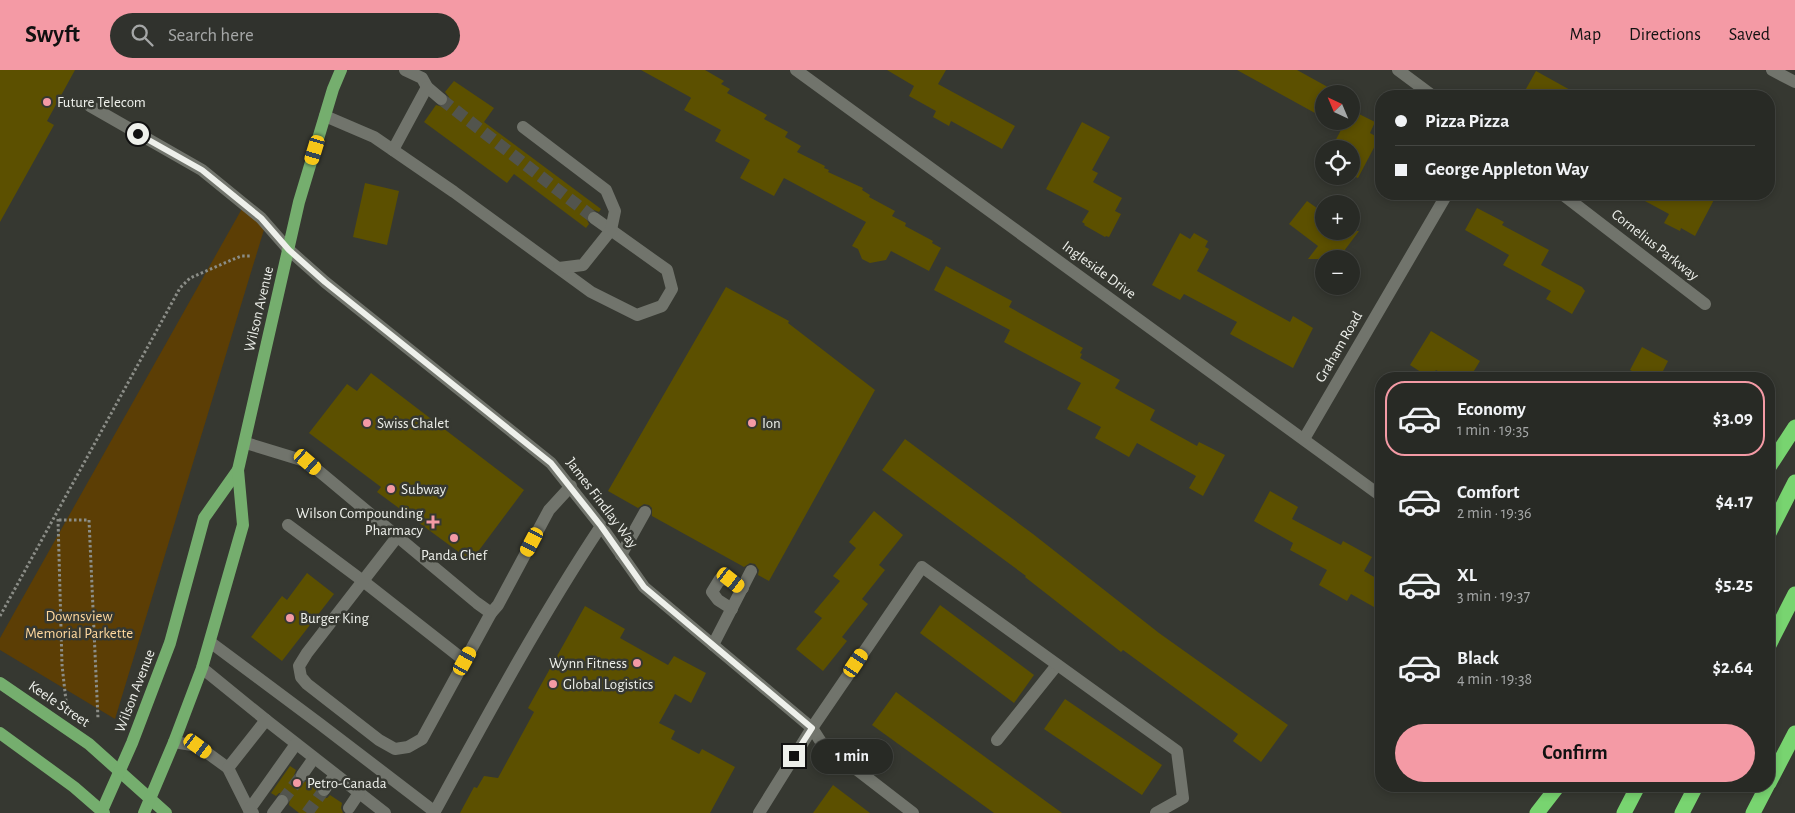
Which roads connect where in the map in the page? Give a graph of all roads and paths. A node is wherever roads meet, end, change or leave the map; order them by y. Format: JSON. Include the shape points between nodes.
{"nodes":[{"id":1,"x":341,"y":70,"type":"edge"},
{"id":2,"x":405,"y":70,"type":"edge"},
{"id":3,"x":796,"y":70,"type":"edge"},
{"id":4,"x":1398,"y":70,"type":"edge"},
{"id":5,"x":1772,"y":70,"type":"edge"},
{"id":6,"x":1795,"y":82,"type":"edge"},
{"id":7,"x":427,"y":87,"type":"junction"},
{"id":8,"x":1425,"y":90,"type":"edge"},
{"id":9,"x":441,"y":98,"type":"tunnel mouth"},
{"id":10,"x":90,"y":106,"type":"dead end"},
{"id":11,"x":325,"y":116,"type":"junction"},
{"id":12,"x":524,"y":126,"type":"dead end"},
{"id":13,"x":393,"y":150,"type":"junction"},
{"id":14,"x":1443,"y":200,"type":"edge"},
{"id":15,"x":1570,"y":200,"type":"edge"},
{"id":16,"x":594,"y":218,"type":"tunnel mouth"},
{"id":17,"x":611,"y":230,"type":"junction"},
{"id":18,"x":289,"y":250,"type":"junction"},
{"id":19,"x":251,"y":256,"type":"dead end"},
{"id":20,"x":559,"y":268,"type":"junction"},
{"id":21,"x":1704,"y":304,"type":"dead end"},
{"id":22,"x":1795,"y":427,"type":"edge"},
{"id":23,"x":1304,"y":439,"type":"junction"},
{"id":24,"x":246,"y":443,"type":"junction"},
{"id":25,"x":1775,"y":458,"type":"edge"},
{"id":26,"x":238,"y":470,"type":"junction"},
{"id":27,"x":1795,"y":482,"type":"edge"},
{"id":28,"x":571,"y":486,"type":"junction"},
{"id":29,"x":1375,"y":492,"type":"edge"},
{"id":30,"x":646,"y":512,"type":"dead end"},
{"id":31,"x":58,"y":519,"type":"junction"},
{"id":32,"x":1775,"y":521,"type":"edge"},
{"id":33,"x":288,"y":525,"type":"dead end"},
{"id":34,"x":601,"y":526,"type":"junction"},
{"id":35,"x":397,"y":537,"type":"junction"},
{"id":36,"x":621,"y":554,"type":"junction"},
{"id":37,"x":751,"y":571,"type":"dead end"},
{"id":38,"x":363,"y":581,"type":"junction"},
{"id":39,"x":743,"y":588,"type":"junction"},
{"id":40,"x":1795,"y":594,"type":"edge"},
{"id":41,"x":732,"y":609,"type":"junction"},
{"id":42,"x":491,"y":613,"type":"junction"},
{"id":43,"x":0,"y":616,"type":"edge"},
{"id":44,"x":1775,"y":633,"type":"edge"},
{"id":45,"x":210,"y":642,"type":"junction"},
{"id":46,"x":713,"y":645,"type":"junction"},
{"id":47,"x":465,"y":661,"type":"junction"},
{"id":48,"x":1057,"y":665,"type":"junction"},
{"id":49,"x":202,"y":668,"type":"junction"},
{"id":50,"x":0,"y":683,"type":"edge"},
{"id":51,"x":66,"y":701,"type":"dead end"},
{"id":52,"x":98,"y":719,"type":"dead end"},
{"id":53,"x":266,"y":720,"type":"junction"},
{"id":54,"x":812,"y":728,"type":"junction"},
{"id":55,"x":0,"y":733,"type":"edge"},
{"id":56,"x":1795,"y":733,"type":"edge"},
{"id":57,"x":997,"y":740,"type":"dead end"},
{"id":58,"x":174,"y":742,"type":"junction"},
{"id":59,"x":296,"y":744,"type":"junction"},
{"id":60,"x":314,"y":758,"type":"junction"},
{"id":61,"x":228,"y":768,"type":"junction"},
{"id":62,"x":120,"y":770,"type":"junction"},
{"id":63,"x":1775,"y":772,"type":"edge"},
{"id":64,"x":302,"y":774,"type":"tunnel mouth"},
{"id":65,"x":336,"y":775,"type":"junction"},
{"id":66,"x":324,"y":790,"type":"tunnel mouth"},
{"id":67,"x":1553,"y":792,"type":"edge"},
{"id":68,"x":1635,"y":792,"type":"edge"},
{"id":69,"x":1693,"y":792,"type":"edge"},
{"id":70,"x":1764,"y":792,"type":"edge"},
{"id":71,"x":359,"y":793,"type":"junction"},
{"id":72,"x":151,"y":799,"type":"junction"},
{"id":73,"x":282,"y":801,"type":"tunnel mouth"},
{"id":74,"x":349,"y":808,"type":"dead end"},
{"id":75,"x":368,"y":808,"type":"edge"},
{"id":76,"x":102,"y":812,"type":"edge"},
{"id":77,"x":251,"y":812,"type":"edge"},
{"id":78,"x":144,"y":813,"type":"edge"},
{"id":79,"x":166,"y":813,"type":"edge"},
{"id":80,"x":273,"y":813,"type":"edge"},
{"id":81,"x":385,"y":813,"type":"edge"},
{"id":82,"x":434,"y":813,"type":"edge"},
{"id":83,"x":759,"y":813,"type":"edge"},
{"id":84,"x":913,"y":813,"type":"edge"},
{"id":85,"x":1156,"y":813,"type":"edge"},
{"id":86,"x":1537,"y":813,"type":"edge"},
{"id":87,"x":1624,"y":813,"type":"edge"},
{"id":88,"x":1682,"y":813,"type":"edge"},
{"id":89,"x":1753,"y":813,"type":"edge"}],
"edges":[{"from":1,"to":11,"type":"main road","name":"Wilson Avenue"},
{"from":2,"to":7,"type":"street","via":[[422,78]]},
{"from":3,"to":23,"type":"street","name":"Ingleside Drive"},
{"from":4,"to":8,"type":"street"},
{"from":5,"to":6,"type":"street"},
{"from":7,"to":9,"type":"street"},
{"from":7,"to":13,"type":"street"},
{"from":10,"to":18,"type":"street","name":"James Findlay Way","via":[[202,170],[261,218]]},
{"from":11,"to":13,"type":"street","via":[[374,137]]},
{"from":11,"to":18,"type":"main road","name":"Wilson Avenue"},
{"from":12,"to":17,"type":"street","via":[[606,190],[615,211]]},
{"from":13,"to":20,"type":"street"},
{"from":14,"to":23,"type":"street","name":"Graham Road"},
{"from":15,"to":21,"type":"street","name":"Cornelius Parkway"},
{"from":16,"to":17,"type":"street"},
{"from":17,"to":20,"type":"street","via":[[583,265]]},
{"from":17,"to":20,"type":"street","via":[[668,270],[672,289],[662,306],[637,315],[591,292]]},
{"from":18,"to":24,"type":"main road","name":"Wilson Avenue"},
{"from":18,"to":28,"type":"street","name":"James Findlay Way","via":[[551,463]]},
{"from":19,"to":31,"type":"path","via":[[241,256],[190,278],[180,288]]},
{"from":22,"to":25,"type":"highway"},
{"from":23,"to":29,"type":"street","name":"Ingleside Drive"},
{"from":24,"to":26,"type":"main road","name":"Wilson Avenue"},
{"from":24,"to":35,"type":"street","via":[[308,462]]},
{"from":26,"to":45,"type":"main road","name":"Wilson Avenue","via":[[243,525]]},
{"from":26,"to":62,"type":"main road","name":"Wilson Avenue","via":[[204,518],[170,643]]},
{"from":27,"to":32,"type":"highway"},
{"from":28,"to":34,"type":"street","name":"James Findlay Way"},
{"from":28,"to":42,"type":"street","via":[[549,510]]},
{"from":30,"to":36,"type":"street"},
{"from":31,"to":43,"type":"path"},
{"from":31,"to":51,"type":"path"},
{"from":31,"to":52,"type":"path","via":[[89,520]]},
{"from":33,"to":38,"type":"street"},
{"from":34,"to":36,"type":"street","name":"James Findlay Way"},
{"from":34,"to":82,"type":"street","via":[[570,572]]},
{"from":35,"to":38,"type":"street"},
{"from":35,"to":42,"type":"street"},
{"from":36,"to":46,"type":"street","name":"James Findlay Way","via":[[644,587]]},
{"from":37,"to":39,"type":"street"},
{"from":38,"to":47,"type":"street"},
{"from":38,"to":47,"type":"street","via":[[299,666],[307,684],[379,740],[394,749],[408,747],[422,739]]},
{"from":39,"to":41,"type":"street"},
{"from":39,"to":41,"type":"street","via":[[731,580],[720,578],[712,592]]},
{"from":40,"to":44,"type":"highway"},
{"from":41,"to":46,"type":"street"},
{"from":42,"to":47,"type":"street"},
{"from":45,"to":49,"type":"main road","name":"Wilson Avenue"},
{"from":45,"to":82,"type":"street"},
{"from":46,"to":54,"type":"street","name":"James Findlay Way"},
{"from":48,"to":54,"type":"street","via":[[922,567]]},
{"from":48,"to":57,"type":"street"},
{"from":48,"to":85,"type":"street","via":[[1177,752],[1183,798]]},
{"from":49,"to":53,"type":"street"},
{"from":49,"to":58,"type":"main road","name":"Wilson Avenue"},
{"from":50,"to":62,"type":"main road","name":"Keele Street","via":[[89,744]]},
{"from":53,"to":59,"type":"street"},
{"from":53,"to":61,"type":"street"},
{"from":54,"to":83,"type":"street"},
{"from":54,"to":84,"type":"street","name":"James Findlay Way","via":[[821,742]]},
{"from":55,"to":76,"type":"main road","via":[[74,787]]},
{"from":56,"to":63,"type":"highway"},
{"from":58,"to":61,"type":"street","via":[[198,746]]},
{"from":58,"to":72,"type":"main road","name":"Wilson Avenue"},
{"from":59,"to":60,"type":"street"},
{"from":59,"to":77,"type":"street"},
{"from":60,"to":64,"type":"street"},
{"from":60,"to":65,"type":"street"},
{"from":61,"to":77,"type":"street"},
{"from":62,"to":72,"type":"main road","name":"Keele Street"},
{"from":62,"to":76,"type":"main road","name":"Wilson Avenue"},
{"from":65,"to":66,"type":"street"},
{"from":65,"to":71,"type":"street"},
{"from":67,"to":86,"type":"highway"},
{"from":68,"to":87,"type":"highway"},
{"from":69,"to":88,"type":"highway"},
{"from":70,"to":89,"type":"highway"},
{"from":71,"to":74,"type":"street"},
{"from":71,"to":75,"type":"street"},
{"from":72,"to":78,"type":"main road","name":"Wilson Avenue"},
{"from":72,"to":79,"type":"main road","name":"Keele Street"},
{"from":73,"to":80,"type":"street"},
{"from":75,"to":81,"type":"street"}]}
